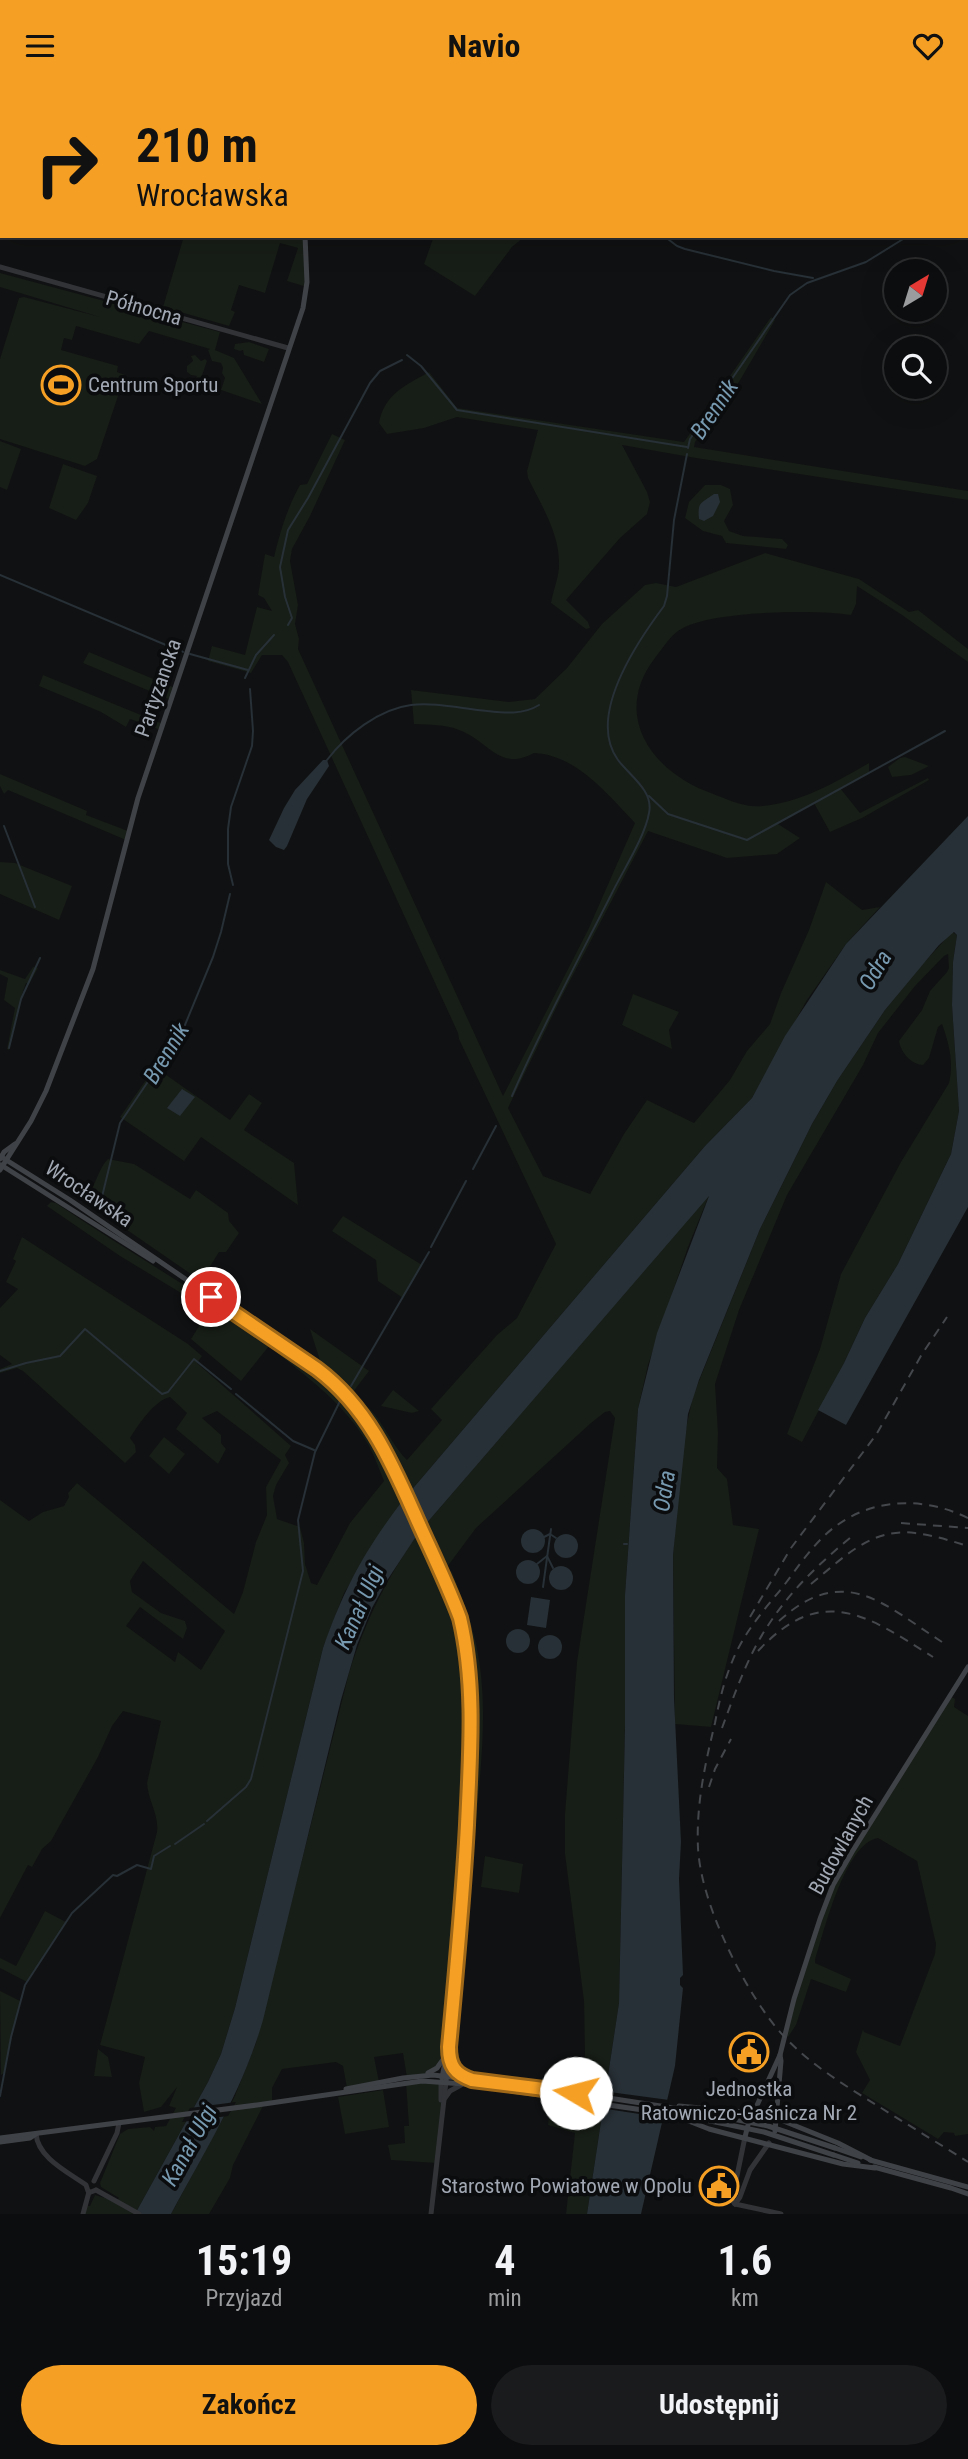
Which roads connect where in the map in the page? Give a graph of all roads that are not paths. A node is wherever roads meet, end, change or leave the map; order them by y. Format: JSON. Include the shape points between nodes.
{"nodes":[{"id":1,"x":305,"y":238,"type":"edge"},
{"id":2,"x":0,"y":267,"type":"edge"},
{"id":3,"x":288,"y":348,"type":"junction"},
{"id":4,"x":17,"y":1143,"type":"junction"},
{"id":5,"x":2,"y":1158,"type":"edge"},
{"id":6,"x":17,"y":1165,"type":"junction"},
{"id":7,"x":1,"y":1167,"type":"edge"},
{"id":8,"x":159,"y":1263,"type":"junction"},
{"id":9,"x":968,"y":1667,"type":"edge"},
{"id":10,"x":448,"y":2052,"type":"junction"},
{"id":11,"x":779,"y":2055,"type":"junction"},
{"id":12,"x":419,"y":2076,"type":"junction"},
{"id":13,"x":444,"y":2079,"type":"junction"},
{"id":14,"x":472,"y":2080,"type":"junction"},
{"id":15,"x":464,"y":2084,"type":"junction"},
{"id":16,"x":340,"y":2092,"type":"junction"},
{"id":17,"x":443,"y":2101,"type":"junction"},
{"id":18,"x":689,"y":2111,"type":"junction"},
{"id":19,"x":441,"y":2112,"type":"junction"},
{"id":20,"x":754,"y":2113,"type":"junction"},
{"id":21,"x":675,"y":2115,"type":"junction"},
{"id":22,"x":777,"y":2119,"type":"junction"},
{"id":23,"x":119,"y":2123,"type":"junction"},
{"id":24,"x":36,"y":2134,"type":"junction"},
{"id":25,"x":745,"y":2137,"type":"junction"},
{"id":26,"x":0,"y":2140,"type":"edge"},
{"id":27,"x":769,"y":2143,"type":"junction"},
{"id":28,"x":835,"y":2151,"type":"junction"},
{"id":29,"x":871,"y":2160,"type":"junction"},
{"id":30,"x":875,"y":2168,"type":"junction"},
{"id":31,"x":94,"y":2181,"type":"junction"},
{"id":32,"x":86,"y":2185,"type":"junction"},
{"id":33,"x":966,"y":2186,"type":"edge"},
{"id":34,"x":93,"y":2191,"type":"junction"},
{"id":35,"x":968,"y":2194,"type":"edge"},
{"id":36,"x":735,"y":2204,"type":"junction"},
{"id":37,"x":83,"y":2214,"type":"edge"},
{"id":38,"x":139,"y":2214,"type":"edge"},
{"id":39,"x":431,"y":2214,"type":"edge"},
{"id":40,"x":781,"y":2214,"type":"edge"}],
"edges":[{"from":1,"to":3,"type":"main road","name":"Partyzancka","via":[[306,296]]},
{"from":2,"to":3,"type":"street","name":"Północna"},
{"from":3,"to":4,"type":"main road","name":"Partyzancka","via":[[139,796],[97,958],[46,1091]]},
{"from":4,"to":5,"type":"main road","name":"Partyzancka"},
{"from":4,"to":6,"type":"main road"},
{"from":5,"to":6,"type":"main road","name":"Wrocławska"},
{"from":5,"to":7,"type":"main road","name":"Partyzancka"},
{"from":6,"to":8,"type":"main road","name":"Wrocławska"},
{"from":7,"to":8,"type":"main road","name":"Wrocławska"},
{"from":8,"to":10,"type":"main road","name":"Wrocławska","via":[[334,1382],[363,1415],[397,1474],[460,1618],[470,1730],[466,1859]]},
{"from":9,"to":11,"type":"main road","name":"Budowlanych","via":[[833,1885]]},
{"from":10,"to":12,"type":"main road","via":[[437,2068]]},
{"from":10,"to":13,"type":"main road","name":"Wrocławska"},
{"from":10,"to":14,"type":"main road","via":[[456,2073]]},
{"from":11,"to":20,"type":"main road","name":"Budowlanych"},
{"from":11,"to":22,"type":"main road","name":"Budowlanych"},
{"from":12,"to":13,"type":"main road"},
{"from":12,"to":16,"type":"main road"},
{"from":13,"to":14,"type":"main road"},
{"from":13,"to":15,"type":"main road"},
{"from":13,"to":16,"type":"main road"},
{"from":13,"to":17,"type":"street","name":"Wrocławska"},
{"from":13,"to":19,"type":"street","name":"Wrocławska"},
{"from":14,"to":18,"type":"main road"},
{"from":15,"to":17,"type":"street"},
{"from":15,"to":21,"type":"main road"},
{"from":16,"to":23,"type":"main road"},
{"from":17,"to":19,"type":"street","name":"Wrocławska"},
{"from":18,"to":20,"type":"main road"},
{"from":18,"to":21,"type":"main road"},
{"from":18,"to":28,"type":"main road","bridge":true},
{"from":19,"to":39,"type":"street","name":"Wrocławska"},
{"from":20,"to":22,"type":"main road"},
{"from":20,"to":25,"type":"main road","name":"Budowlanych"},
{"from":21,"to":25,"type":"main road"},
{"from":22,"to":27,"type":"main road","name":"Budowlanych"},
{"from":22,"to":29,"type":"main road"},
{"from":23,"to":24,"type":"main road"},
{"from":23,"to":31,"type":"street"},
{"from":24,"to":26,"type":"main road"},
{"from":24,"to":32,"type":"street","via":[[41,2151]]},
{"from":25,"to":27,"type":"main road"},
{"from":25,"to":36,"type":"street"},
{"from":27,"to":30,"type":"main road"},
{"from":27,"to":36,"type":"street"},
{"from":28,"to":29,"type":"main road"},
{"from":28,"to":30,"type":"main road"},
{"from":29,"to":33,"type":"main road"},
{"from":30,"to":35,"type":"main road"},
{"from":31,"to":32,"type":"street"},
{"from":31,"to":34,"type":"street"},
{"from":32,"to":34,"type":"street"},
{"from":34,"to":37,"type":"street"},
{"from":34,"to":38,"type":"street"},
{"from":36,"to":40,"type":"street"}]}
